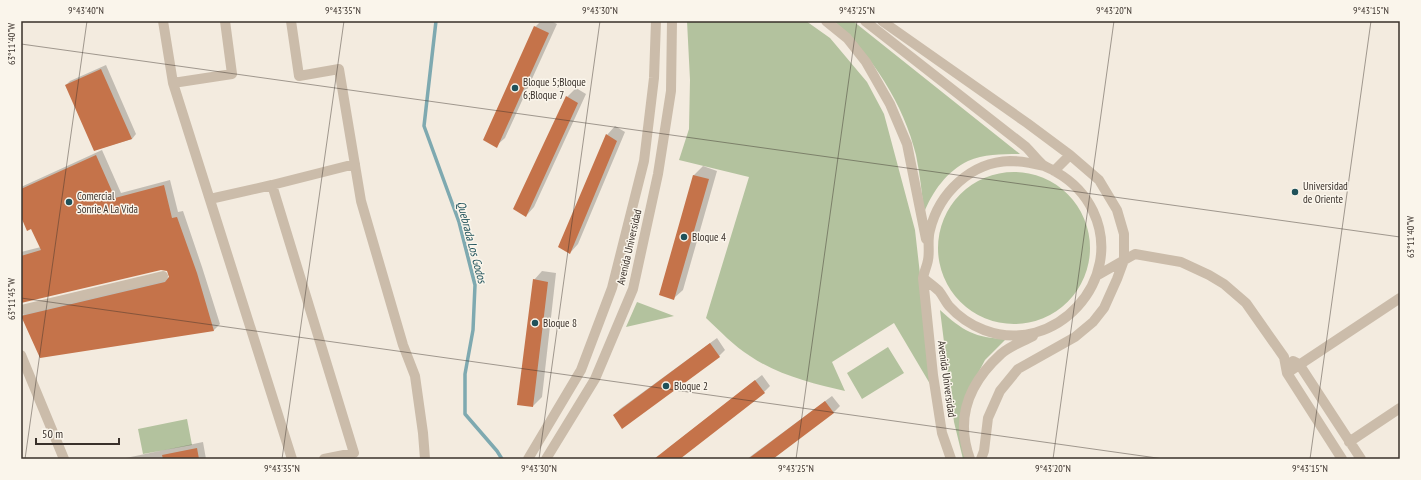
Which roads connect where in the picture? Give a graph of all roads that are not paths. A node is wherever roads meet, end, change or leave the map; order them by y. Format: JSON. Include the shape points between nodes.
{"nodes":[{"id":1,"x":164,"y":21,"type":"edge"},
{"id":2,"x":225,"y":21,"type":"edge"},
{"id":3,"x":291,"y":21,"type":"edge"},
{"id":4,"x":656,"y":21,"type":"edge"},
{"id":5,"x":672,"y":21,"type":"edge"},
{"id":6,"x":826,"y":21,"type":"edge"},
{"id":7,"x":865,"y":21,"type":"edge"},
{"id":8,"x":882,"y":21,"type":"edge"},
{"id":9,"x":173,"y":83,"type":"junction"},
{"id":10,"x":1070,"y":156,"type":"junction"},
{"id":11,"x":355,"y":164,"type":"junction"},
{"id":12,"x":1044,"y":166,"type":"junction"},
{"id":13,"x":1054,"y":171,"type":"junction"},
{"id":14,"x":272,"y":185,"type":"junction"},
{"id":15,"x":210,"y":199,"type":"junction"},
{"id":16,"x":928,"y":247,"type":"junction"},
{"id":17,"x":1124,"y":260,"type":"junction"},
{"id":18,"x":1098,"y":275,"type":"junction"},
{"id":19,"x":163,"y":276,"type":"dead end"},
{"id":20,"x":922,"y":278,"type":"junction"},
{"id":21,"x":1400,"y":298,"type":"edge"},
{"id":22,"x":21,"y":310,"type":"edge"},
{"id":23,"x":1044,"y":330,"type":"junction"},
{"id":24,"x":21,"y":355,"type":"edge"},
{"id":25,"x":1284,"y":357,"type":"junction"},
{"id":26,"x":1299,"y":364,"type":"junction"},
{"id":27,"x":1287,"y":373,"type":"junction"},
{"id":28,"x":1400,"y":408,"type":"edge"},
{"id":29,"x":1349,"y":442,"type":"junction"},
{"id":30,"x":64,"y":459,"type":"edge"},
{"id":31,"x":292,"y":459,"type":"edge"},
{"id":32,"x":324,"y":459,"type":"edge"},
{"id":33,"x":425,"y":459,"type":"edge"},
{"id":34,"x":528,"y":459,"type":"edge"},
{"id":35,"x":546,"y":459,"type":"edge"},
{"id":36,"x":951,"y":459,"type":"edge"},
{"id":37,"x":970,"y":459,"type":"edge"},
{"id":38,"x":981,"y":459,"type":"edge"},
{"id":39,"x":1342,"y":459,"type":"edge"},
{"id":40,"x":1361,"y":459,"type":"edge"}],
"edges":[{"from":1,"to":9,"type":"street"},
{"from":2,"to":9,"type":"street","via":[[232,74]]},
{"from":3,"to":11,"type":"street","via":[[299,76],[339,69]]},
{"from":4,"to":34,"type":"street","name":"Avenida Universidad","via":[[654,78],[644,161],[612,288],[581,370]]},
{"from":5,"to":35,"type":"street","name":"Avenida Universidad","via":[[671,91],[658,174],[632,289],[595,379]]},
{"from":6,"to":16,"type":"street","via":[[847,38],[866,62],[890,104],[907,144]]},
{"from":7,"to":12,"type":"street","via":[[1026,147]]},
{"from":8,"to":10,"type":"street"},
{"from":9,"to":15,"type":"street"},
{"from":10,"to":13,"type":"street"},
{"from":10,"to":17,"type":"street","via":[[1099,180],[1117,210],[1124,234]]},
{"from":11,"to":14,"type":"street"},
{"from":11,"to":33,"type":"street","via":[[361,201],[403,345],[415,376]]},
{"from":12,"to":13,"type":"street"},
{"from":12,"to":16,"type":"street","via":[[1009,161],[983,167],[964,177],[951,188],[934,215]]},
{"from":13,"to":18,"type":"street","via":[[1077,188],[1093,212],[1101,240]]},
{"from":14,"to":15,"type":"street"},
{"from":14,"to":32,"type":"street","via":[[354,453]]},
{"from":15,"to":31,"type":"street"},
{"from":16,"to":20,"type":"street","via":[[928,259]]},
{"from":17,"to":18,"type":"street"},
{"from":17,"to":25,"type":"street","via":[[1135,254],[1181,262],[1224,284],[1246,303]]},
{"from":17,"to":38,"type":"street","via":[[1104,308],[1093,322],[1075,337],[1018,369],[1000,391],[988,418]]},
{"from":18,"to":23,"type":"street","via":[[1088,295],[1069,316]]},
{"from":19,"to":22,"type":"street"},
{"from":20,"to":23,"type":"street","via":[[938,290],[950,307],[966,321],[984,330],[1004,335],[1024,335]]},
{"from":20,"to":36,"type":"street","name":"Avenida Universidad","via":[[942,433]]},
{"from":21,"to":26,"type":"street"},
{"from":23,"to":37,"type":"street","name":"Avenida Universidad","via":[[1001,355],[977,381],[968,399],[964,425],[966,449]]},
{"from":24,"to":30,"type":"street"},
{"from":25,"to":26,"type":"street"},
{"from":25,"to":27,"type":"street"},
{"from":26,"to":27,"type":"street"},
{"from":26,"to":29,"type":"street"},
{"from":27,"to":39,"type":"street"},
{"from":28,"to":29,"type":"street"},
{"from":29,"to":40,"type":"street"}]}
